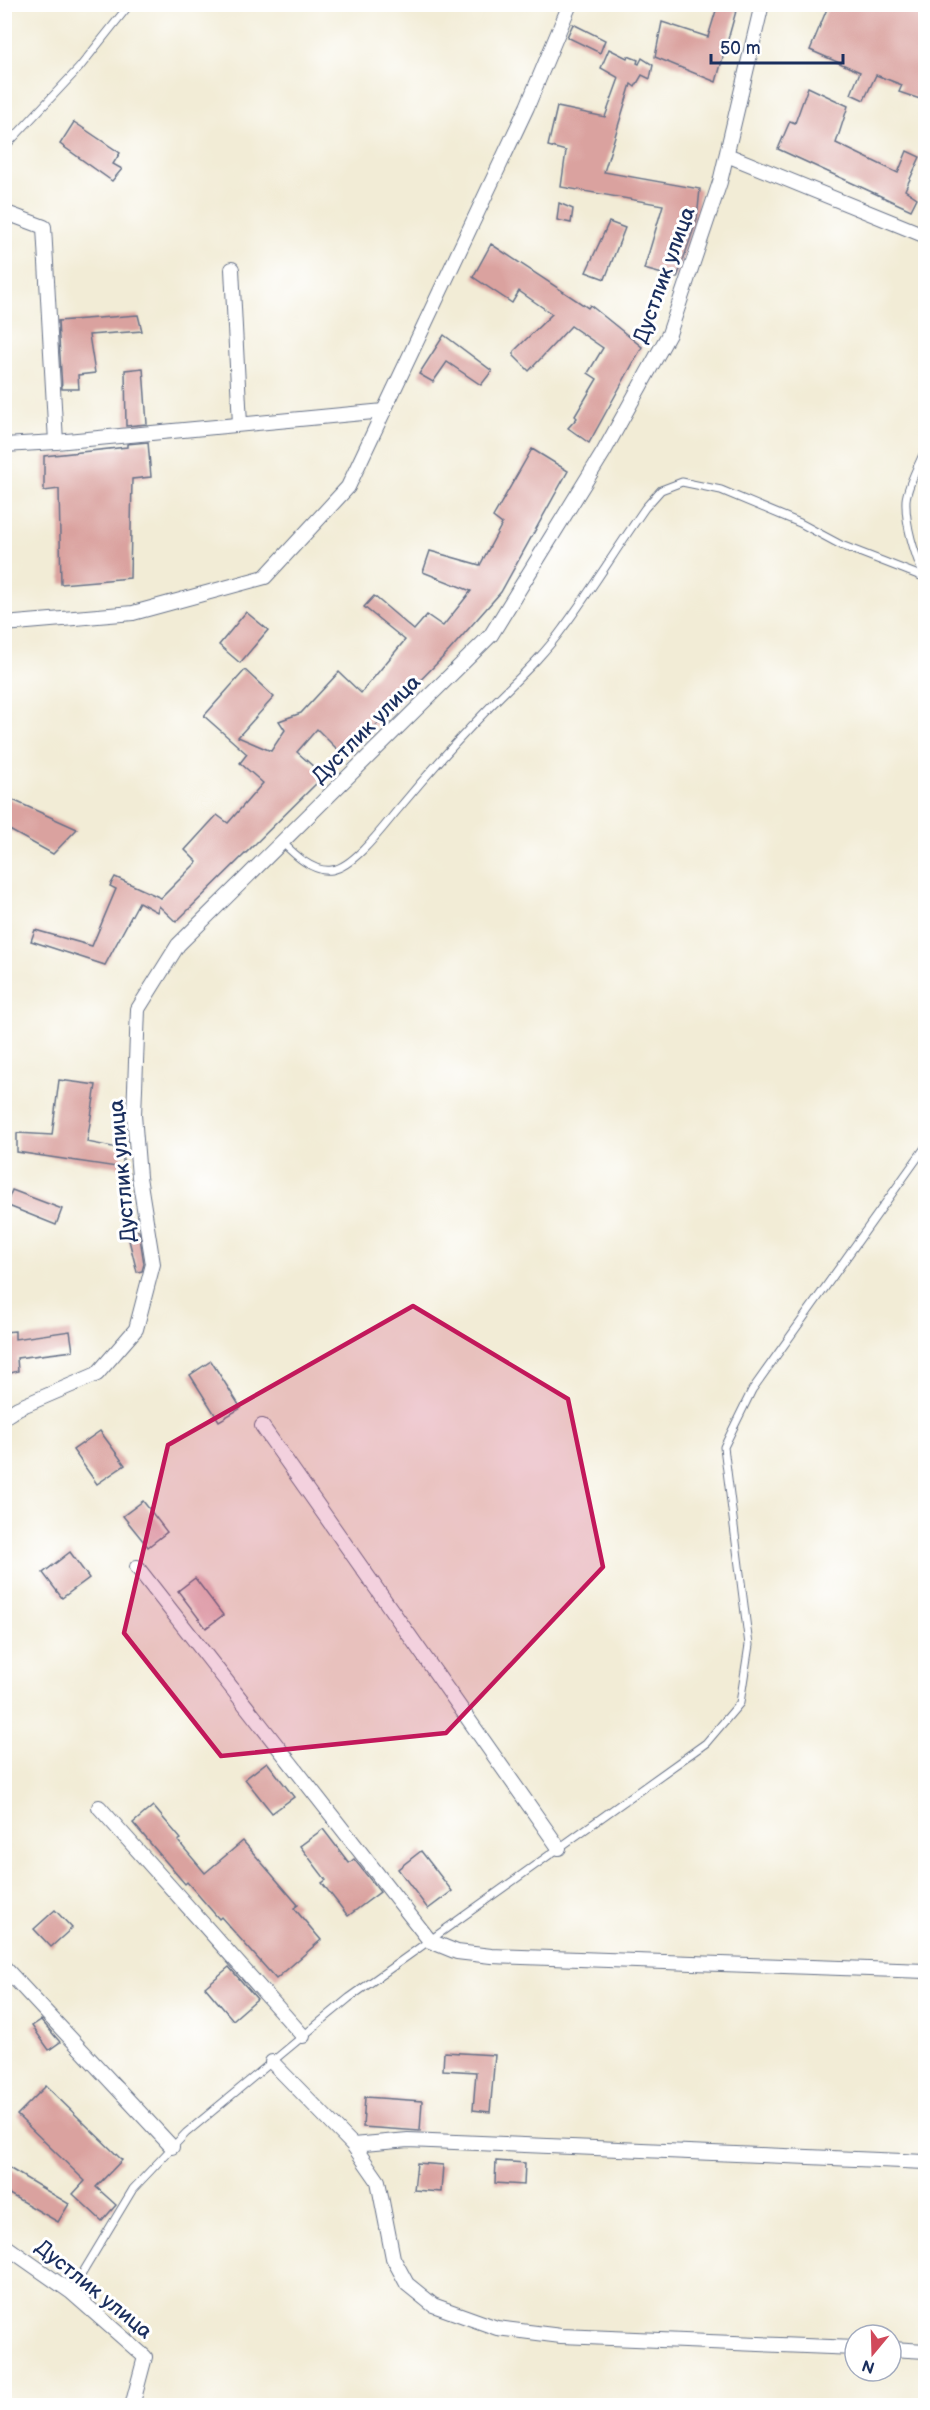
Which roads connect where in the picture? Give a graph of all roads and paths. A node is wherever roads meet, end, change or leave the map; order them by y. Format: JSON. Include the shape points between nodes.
{"nodes":[{"id":1,"x":130,"y":4,"type":"edge"},
{"id":2,"x":570,"y":4,"type":"edge"},
{"id":3,"x":762,"y":4,"type":"edge"},
{"id":4,"x":4,"y":148,"type":"edge"},
{"id":5,"x":727,"y":155,"type":"junction"},
{"id":6,"x":4,"y":212,"type":"edge"},
{"id":7,"x":926,"y":236,"type":"edge"},
{"id":8,"x":232,"y":269,"type":"dead end"},
{"id":9,"x":384,"y":411,"type":"junction"},
{"id":10,"x":240,"y":424,"type":"junction"},
{"id":11,"x":56,"y":442,"type":"junction"},
{"id":12,"x":4,"y":445,"type":"edge"},
{"id":13,"x":926,"y":448,"type":"edge"},
{"id":14,"x":925,"y":578,"type":"edge"},
{"id":15,"x":4,"y":624,"type":"edge"},
{"id":16,"x":282,"y":842,"type":"junction"},
{"id":17,"x":926,"y":1146,"type":"edge"},
{"id":18,"x":4,"y":1417,"type":"edge"},
{"id":19,"x":262,"y":1426,"type":"dead end"},
{"id":20,"x":137,"y":1567,"type":"dead end"},
{"id":21,"x":99,"y":1807,"type":"dead end"},
{"id":22,"x":559,"y":1848,"type":"junction"},
{"id":23,"x":430,"y":1941,"type":"junction"},
{"id":24,"x":4,"y":1967,"type":"edge"},
{"id":25,"x":926,"y":1971,"type":"edge"},
{"id":26,"x":303,"y":2036,"type":"junction"},
{"id":27,"x":272,"y":2062,"type":"junction"},
{"id":28,"x":353,"y":2145,"type":"junction"},
{"id":29,"x":172,"y":2147,"type":"junction"},
{"id":30,"x":926,"y":2162,"type":"edge"},
{"id":31,"x":4,"y":2246,"type":"edge"},
{"id":32,"x":70,"y":2292,"type":"junction"},
{"id":33,"x":843,"y":2348,"type":"edge"},
{"id":34,"x":903,"y":2350,"type":"edge"},
{"id":35,"x":926,"y":2351,"type":"edge"},
{"id":36,"x":132,"y":2406,"type":"edge"}],
"edges":[{"from":1,"to":4,"type":"lane","via":[[80,68]]},
{"from":2,"to":9,"type":"street","via":[[527,107]]},
{"from":3,"to":5,"type":"street","name":"Дустлик улица"},
{"from":5,"to":7,"type":"street"},
{"from":5,"to":16,"type":"street","name":"Дустлик улица","via":[[669,334],[603,453],[491,635]]},
{"from":6,"to":11,"type":"street","via":[[44,227]]},
{"from":8,"to":10,"type":"street"},
{"from":9,"to":10,"type":"street"},
{"from":9,"to":15,"type":"street","via":[[348,487],[265,577],[133,613]]},
{"from":10,"to":11,"type":"street"},
{"from":11,"to":12,"type":"street"},
{"from":13,"to":14,"type":"lane","via":[[906,499],[915,553]]},
{"from":14,"to":16,"type":"lane","via":[[721,490],[682,482],[661,490],[537,661],[486,711],[345,866],[320,870]]},
{"from":16,"to":18,"type":"street","name":"Дустлик улица","via":[[178,945],[138,1009],[134,1115],[153,1264],[136,1329],[98,1374]]},
{"from":17,"to":22,"type":"lane","via":[[752,1390],[724,1447],[750,1645],[740,1703],[706,1743]]},
{"from":19,"to":22,"type":"street"},
{"from":20,"to":23,"type":"street"},
{"from":21,"to":26,"type":"street"},
{"from":22,"to":23,"type":"lane"},
{"from":23,"to":25,"type":"street","via":[[457,1952],[490,1956]]},
{"from":23,"to":26,"type":"lane"},
{"from":24,"to":29,"type":"street"},
{"from":26,"to":27,"type":"lane"},
{"from":27,"to":28,"type":"street"},
{"from":27,"to":29,"type":"lane"},
{"from":28,"to":30,"type":"street","via":[[408,2140]]},
{"from":28,"to":33,"type":"street","via":[[378,2181],[393,2258],[407,2284],[433,2305],[497,2328],[561,2336]]},
{"from":29,"to":32,"type":"lane","via":[[133,2189]]},
{"from":31,"to":32,"type":"street","name":"Дустлик улица"},
{"from":32,"to":36,"type":"street","name":"Дустлик улица","via":[[145,2357]]},
{"from":34,"to":35,"type":"street"}]}
